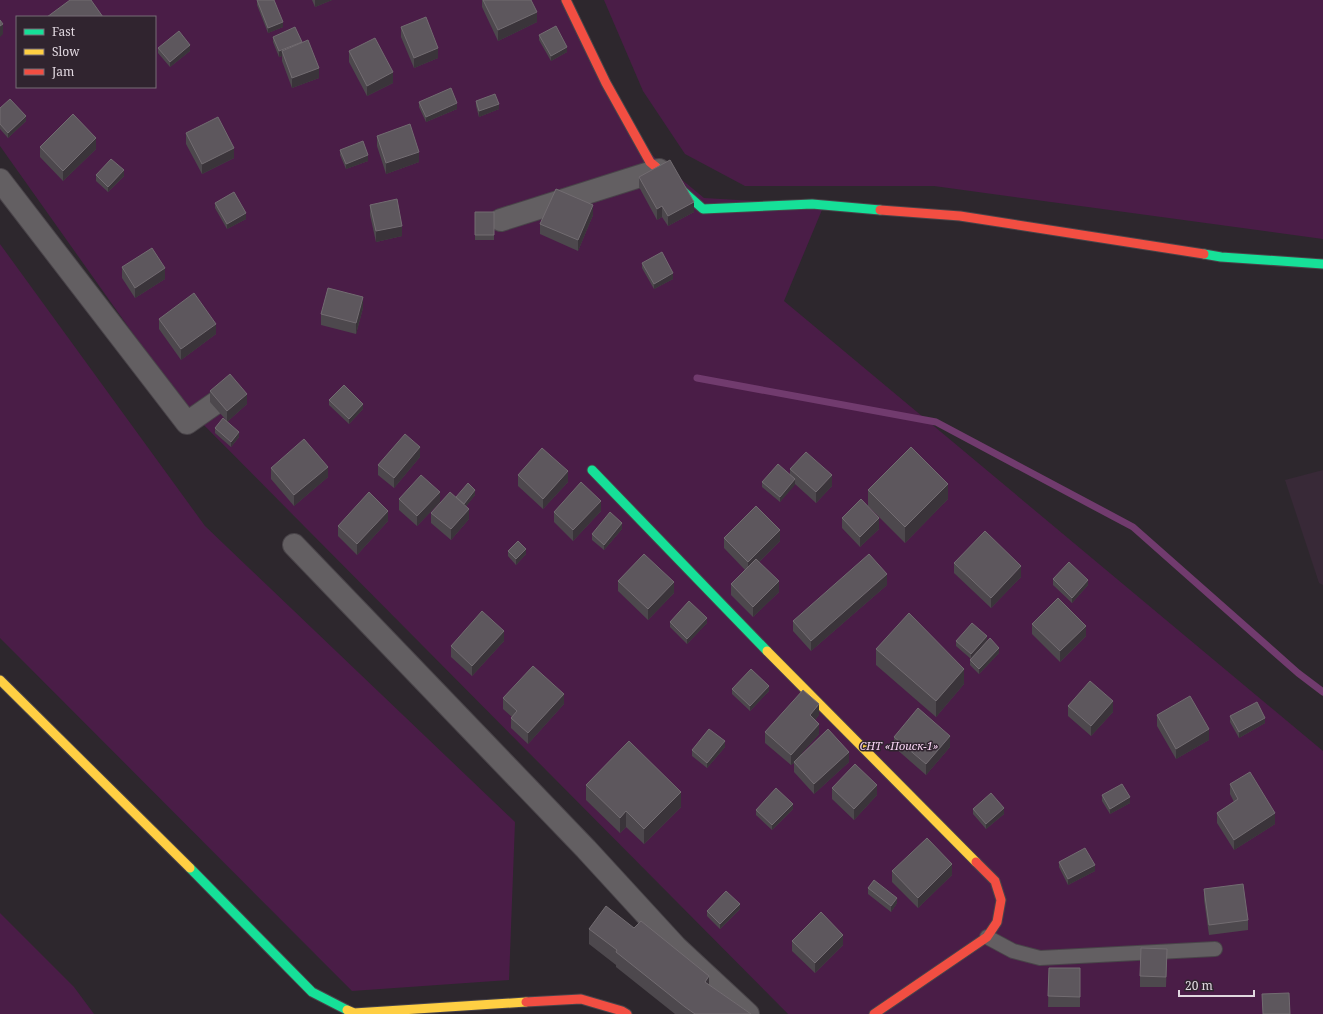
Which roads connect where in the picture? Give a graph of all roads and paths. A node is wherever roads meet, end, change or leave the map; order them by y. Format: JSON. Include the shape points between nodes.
{"nodes":[{"id":1,"x":566,"y":0,"type":"edge"},
{"id":2,"x":659,"y":170,"type":"junction"},
{"id":3,"x":0,"y":180,"type":"edge"},
{"id":4,"x":501,"y":220,"type":"dead end"},
{"id":5,"x":1323,"y":264,"type":"edge"},
{"id":6,"x":217,"y":402,"type":"edge"},
{"id":7,"x":592,"y":470,"type":"dead end"},
{"id":8,"x":294,"y":545,"type":"dead end"},
{"id":9,"x":0,"y":680,"type":"edge"},
{"id":10,"x":987,"y":936,"type":"junction"},
{"id":11,"x":1216,"y":950,"type":"dead end"},
{"id":12,"x":627,"y":1014,"type":"edge"},
{"id":13,"x":748,"y":1014,"type":"edge"},
{"id":14,"x":874,"y":1014,"type":"edge"}],
"edges":[{"from":1,"to":2,"type":"street","via":[[606,83],[650,162]]},
{"from":2,"to":4,"type":"street"},
{"from":2,"to":5,"type":"street","via":[[703,209],[812,204],[952,215],[1221,257]]},
{"from":3,"to":6,"type":"street","via":[[187,423]]},
{"from":7,"to":10,"type":"street","via":[[994,881],[1001,900],[997,922]]},
{"from":8,"to":13,"type":"street","via":[[586,849],[676,947]]},
{"from":9,"to":12,"type":"street","via":[[312,992],[354,1013],[581,999]]},
{"from":10,"to":11,"type":"lane","via":[[1013,951],[1040,958]]},
{"from":10,"to":14,"type":"street"}]}
